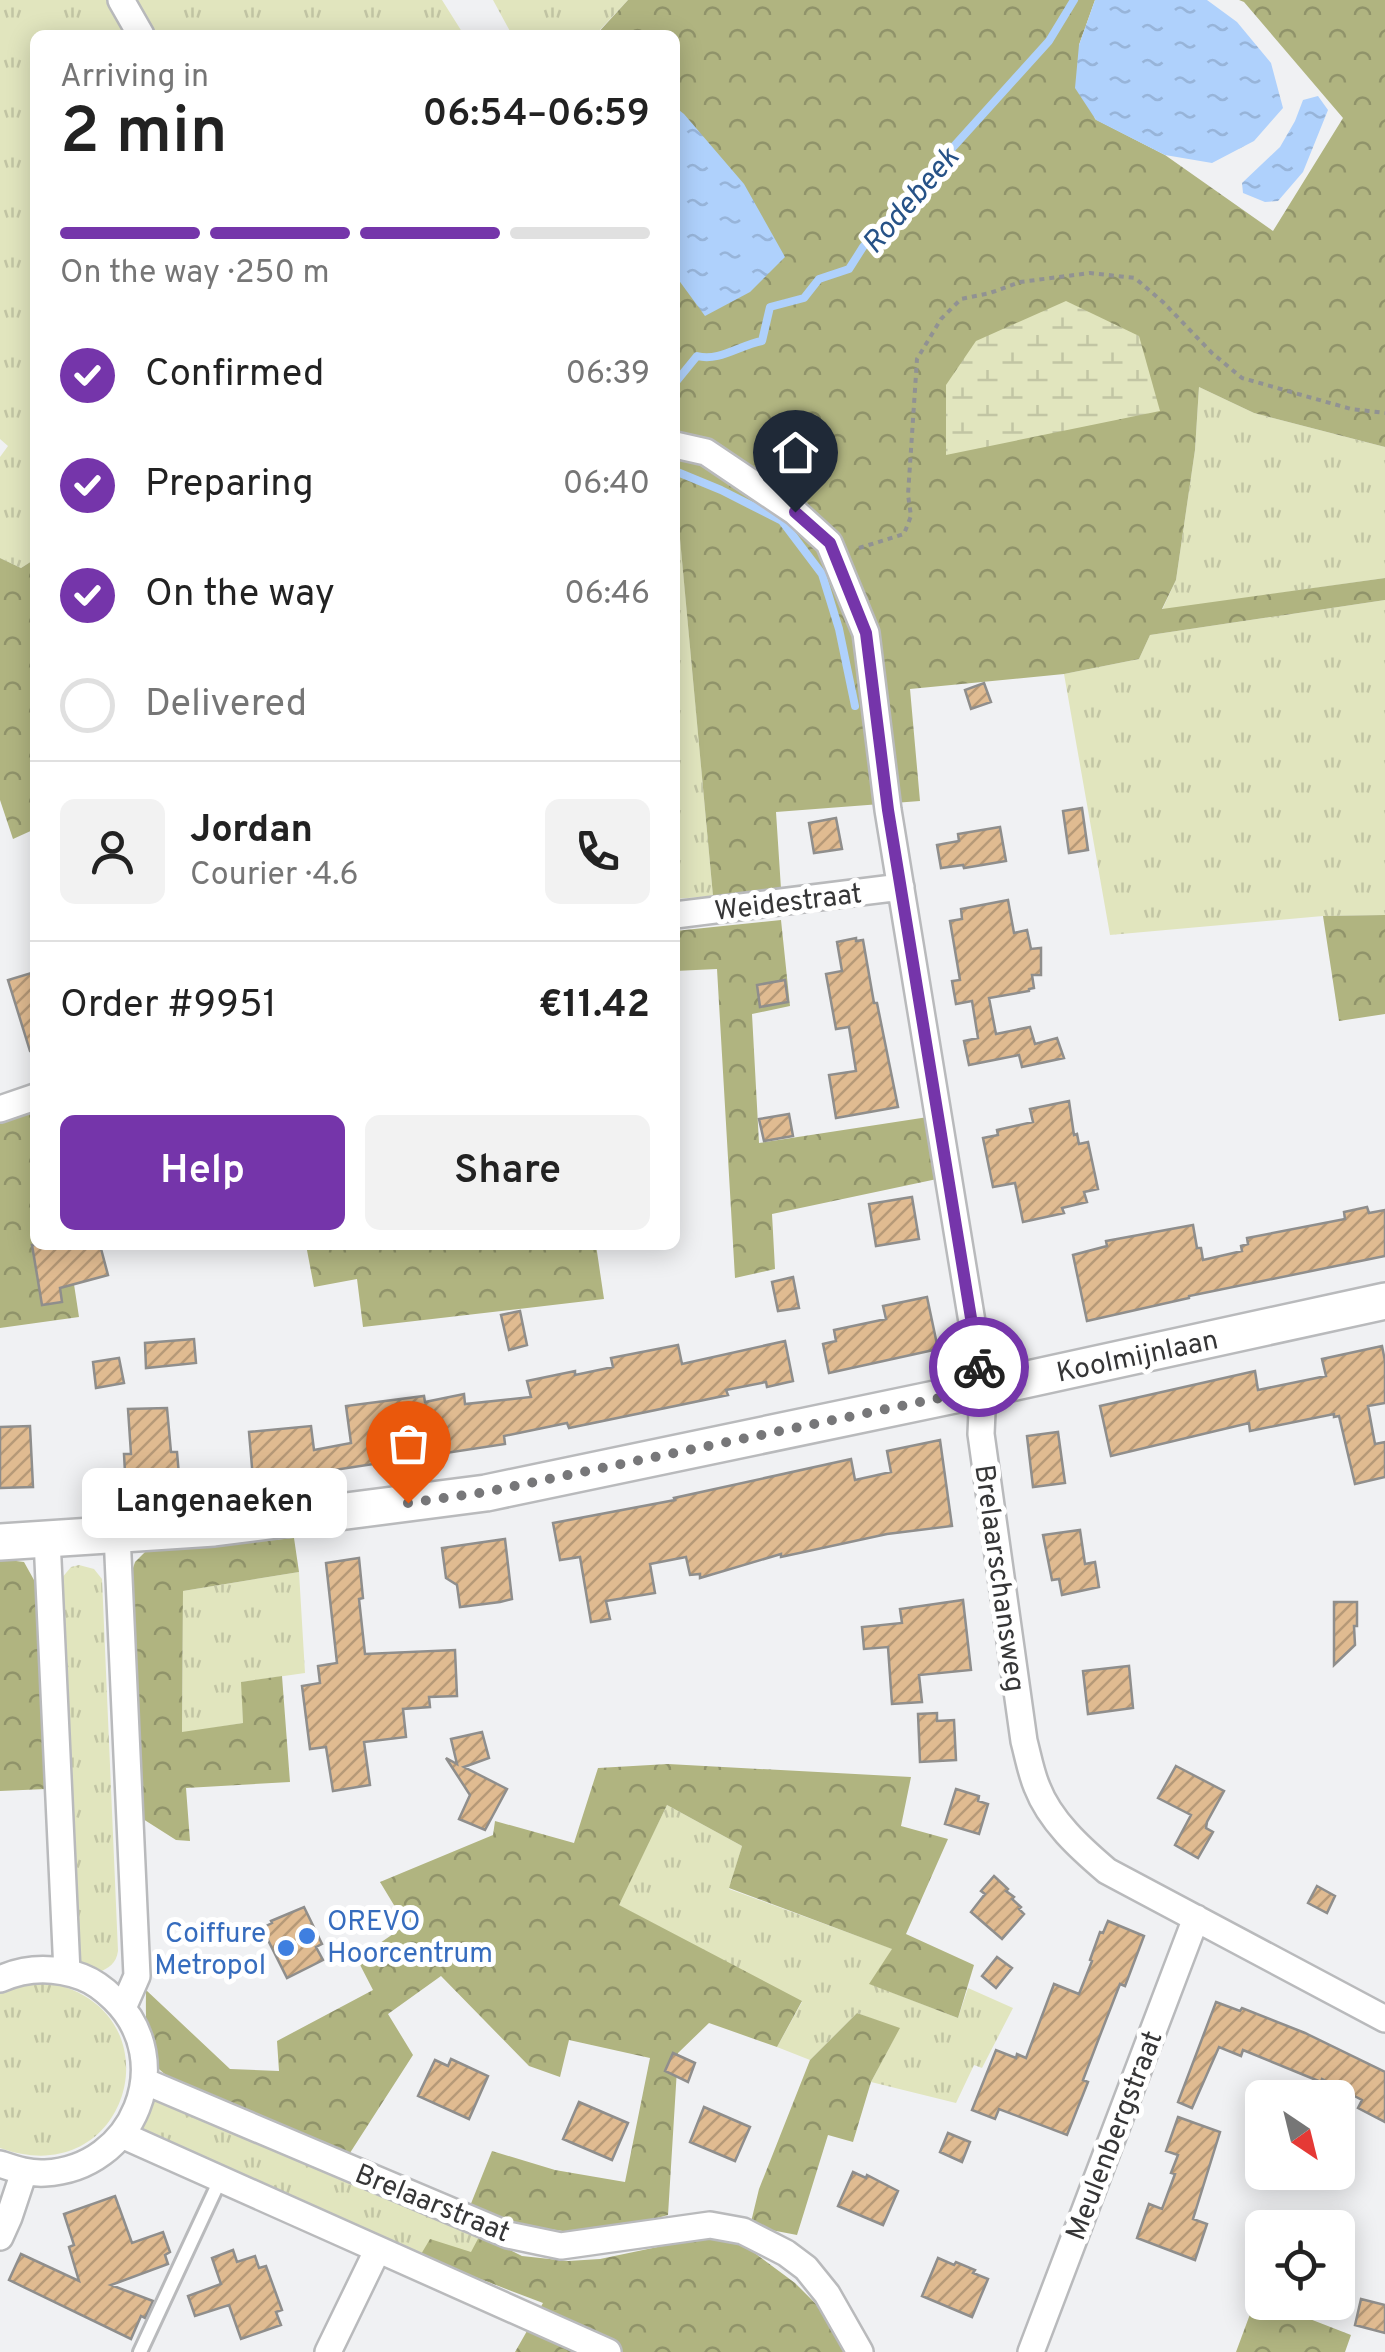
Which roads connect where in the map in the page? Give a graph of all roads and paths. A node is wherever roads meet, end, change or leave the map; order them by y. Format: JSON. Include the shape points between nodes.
{"nodes":[{"id":1,"x":121,"y":0,"type":"edge"},
{"id":2,"x":138,"y":30,"type":"edge"},
{"id":3,"x":1385,"y":413,"type":"edge"},
{"id":4,"x":680,"y":446,"type":"edge"},
{"id":5,"x":835,"y":555,"type":"junction"},
{"id":6,"x":901,"y":887,"type":"junction"},
{"id":7,"x":680,"y":914,"type":"edge"},
{"id":8,"x":30,"y":1099,"type":"edge"},
{"id":9,"x":0,"y":1109,"type":"edge"},
{"id":10,"x":1385,"y":1301,"type":"edge"},
{"id":11,"x":983,"y":1389,"type":"junction"},
{"id":12,"x":117,"y":1534,"type":"junction"},
{"id":13,"x":47,"y":1540,"type":"junction"},
{"id":14,"x":0,"y":1542,"type":"edge"},
{"id":15,"x":1196,"y":1918,"type":"junction"},
{"id":16,"x":67,"y":1972,"type":"junction"},
{"id":17,"x":0,"y":1979,"type":"edge"},
{"id":18,"x":124,"y":2008,"type":"junction"},
{"id":19,"x":1385,"y":2019,"type":"edge"},
{"id":20,"x":144,"y":2081,"type":"junction"},
{"id":21,"x":122,"y":2135,"type":"junction"},
{"id":22,"x":12,"y":2168,"type":"edge"},
{"id":23,"x":220,"y":2180,"type":"junction"},
{"id":24,"x":0,"y":2237,"type":"edge"},
{"id":25,"x":377,"y":2251,"type":"junction"},
{"id":26,"x":140,"y":2352,"type":"edge"},
{"id":27,"x":328,"y":2352,"type":"edge"},
{"id":28,"x":608,"y":2352,"type":"edge"},
{"id":29,"x":860,"y":2352,"type":"edge"},
{"id":30,"x":1030,"y":2352,"type":"edge"}],
"edges":[{"from":1,"to":2,"type":"street"},
{"from":3,"to":5,"type":"path","via":[[1242,378],[1135,278],[1090,273],[1020,282],[961,299],[917,359],[904,534]]},
{"from":4,"to":5,"type":"street","name":"Brelaarschansweg","via":[[706,452],[795,512]]},
{"from":5,"to":6,"type":"street","name":"Brelaarschansweg","via":[[866,633]]},
{"from":6,"to":7,"type":"street","name":"Weidestraat"},
{"from":6,"to":11,"type":"street","name":"Brelaarschansweg"},
{"from":8,"to":9,"type":"street"},
{"from":10,"to":11,"type":"street","name":"Koolmijnlaan"},
{"from":11,"to":12,"type":"street","name":"Koolmijnlaan","via":[[486,1492],[214,1528]]},
{"from":11,"to":15,"type":"street","name":"Brelaarschansweg","via":[[980,1434],[1024,1742],[1038,1790],[1082,1850]]},
{"from":12,"to":13,"type":"street","name":"Koolmijnlaan"},
{"from":12,"to":18,"type":"street","via":[[136,1976]]},
{"from":13,"to":14,"type":"street","name":"Koolmijnlaan"},
{"from":13,"to":16,"type":"street"},
{"from":15,"to":19,"type":"street","name":"Brelaarschansweg"},
{"from":15,"to":30,"type":"street","name":"Meulenbergstraat"},
{"from":16,"to":17,"type":"street","via":[[40,1969]]},
{"from":16,"to":18,"type":"street","via":[[103,1988]]},
{"from":18,"to":20,"type":"street","via":[[137,2030]]},
{"from":20,"to":21,"type":"street"},
{"from":20,"to":29,"type":"street","name":"Brelaarstraat","via":[[508,2235],[562,2246],[710,2225],[743,2231],[806,2268]]},
{"from":21,"to":22,"type":"street","via":[[96,2158],[65,2171]]},
{"from":21,"to":23,"type":"street"},
{"from":22,"to":24,"type":"street","via":[[9,2217]]},
{"from":23,"to":25,"type":"street"},
{"from":23,"to":26,"type":"lane"},
{"from":25,"to":27,"type":"street"},
{"from":25,"to":28,"type":"street"}]}
